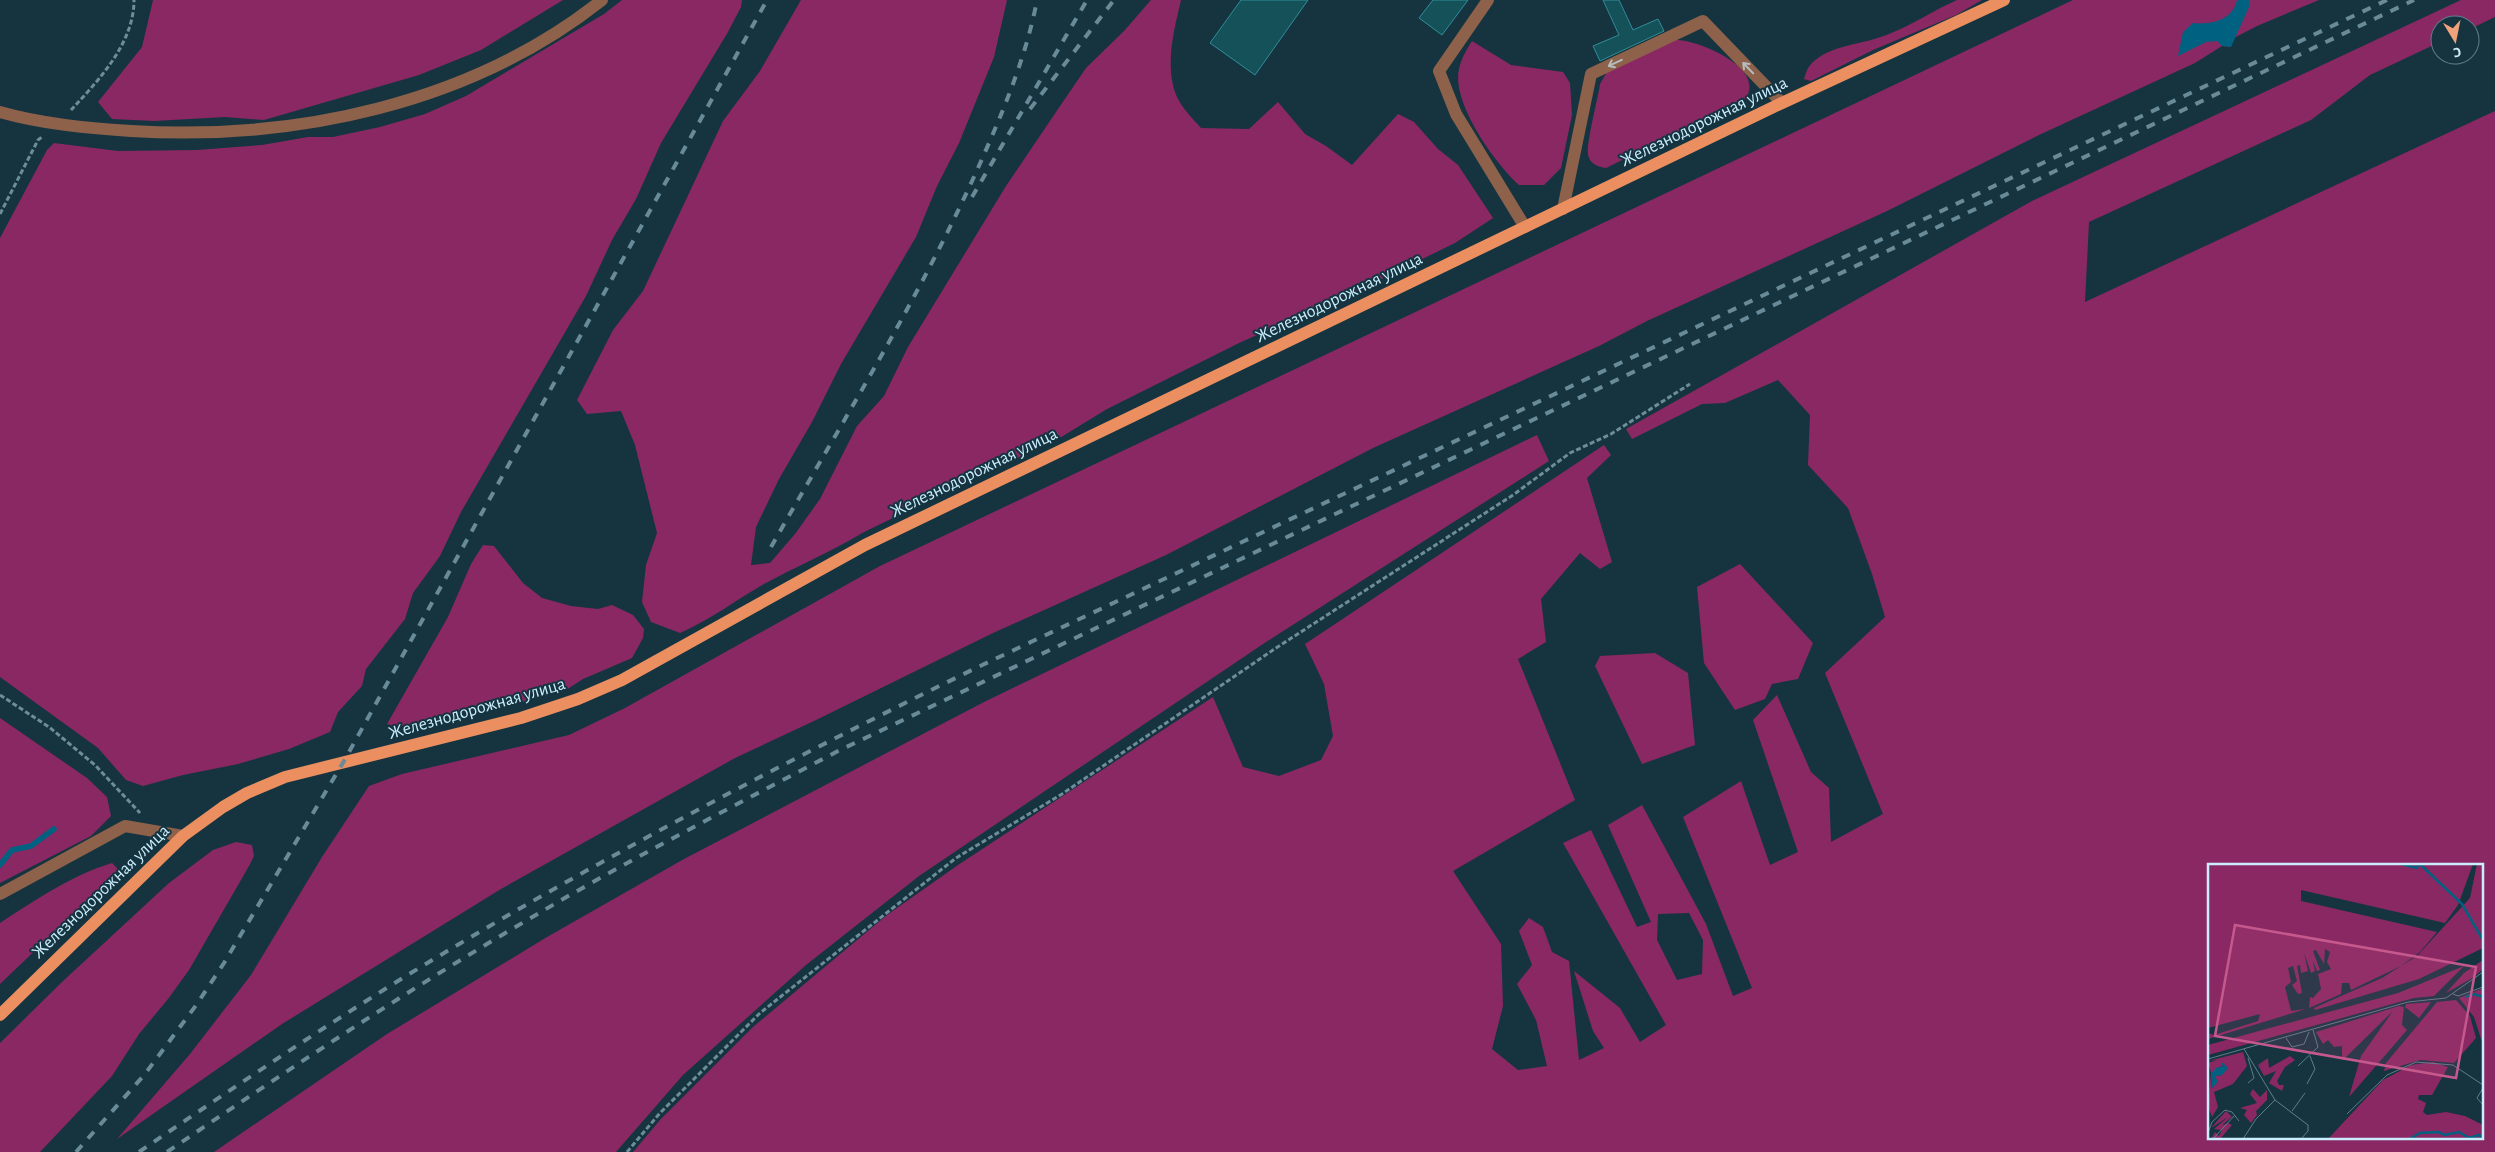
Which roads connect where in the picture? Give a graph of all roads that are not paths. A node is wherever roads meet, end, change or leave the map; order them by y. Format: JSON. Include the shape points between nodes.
{"nodes":[{"id":1,"x":602,"y":0,"type":"edge"},
{"id":2,"x":1488,"y":0,"type":"edge"},
{"id":3,"x":2004,"y":0,"type":"edge"},
{"id":4,"x":1782,"y":103,"type":"junction"},
{"id":5,"x":0,"y":112,"type":"edge"},
{"id":6,"x":1563,"y":209,"type":"junction"},
{"id":7,"x":1525,"y":227,"type":"junction"},
{"id":8,"x":184,"y":836,"type":"junction"},
{"id":9,"x":0,"y":894,"type":"edge"},
{"id":10,"x":0,"y":1015,"type":"edge"}],
"edges":[{"from":1,"to":5,"type":"street","via":[[514,56],[475,74],[411,99],[332,119],[282,127],[166,133],[58,124]]},
{"from":2,"to":7,"type":"street","via":[[1439,71],[1456,114]]},
{"from":3,"to":4,"type":"main road","name":"Железнодорожная улица"},
{"from":4,"to":6,"type":"main road","name":"Железнодорожная улица"},
{"from":4,"to":6,"type":"street","one_way":true,"via":[[1703,21],[1591,74]]},
{"from":6,"to":7,"type":"main road","name":"Железнодорожная улица"},
{"from":7,"to":8,"type":"main road","name":"Железнодорожная улица","via":[[865,546],[622,680],[521,718],[285,777],[223,807]]},
{"from":8,"to":9,"type":"street","via":[[125,826]]},
{"from":8,"to":10,"type":"main road","name":"Железнодорожная улица"}]}
